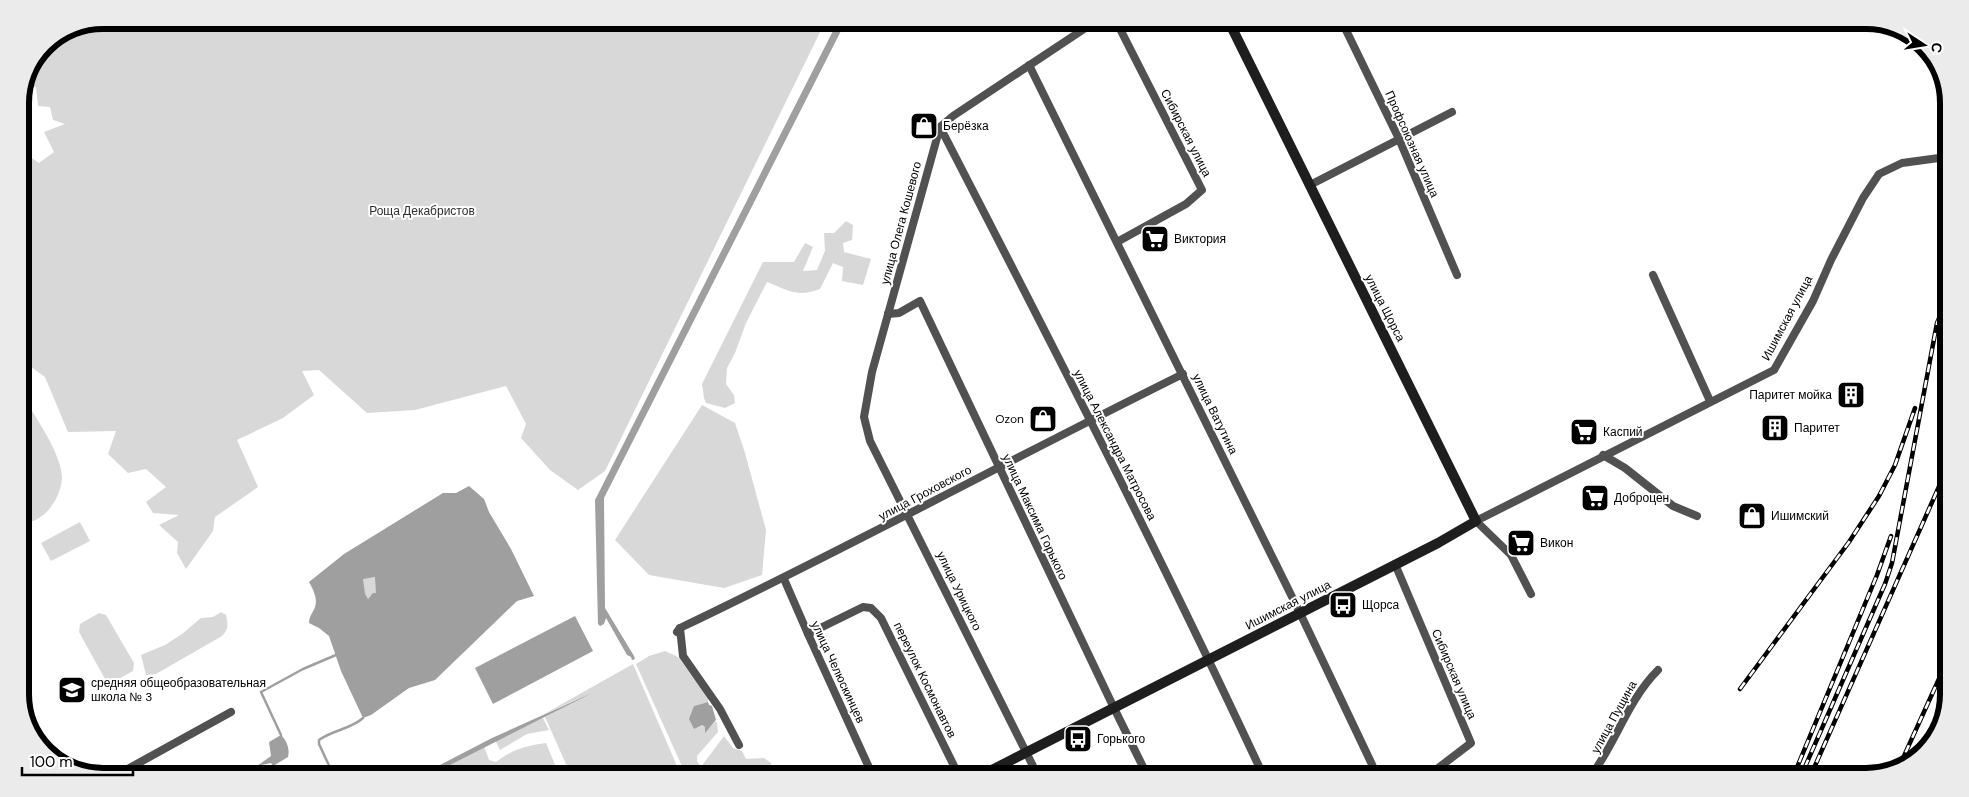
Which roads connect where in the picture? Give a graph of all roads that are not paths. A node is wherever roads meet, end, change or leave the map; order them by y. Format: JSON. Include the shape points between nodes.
{"nodes":[{"id":1,"x":1084,"y":29,"type":"edge"},
{"id":2,"x":1120,"y":29,"type":"edge"},
{"id":3,"x":1232,"y":29,"type":"edge"},
{"id":4,"x":1345,"y":29,"type":"edge"},
{"id":5,"x":1029,"y":65,"type":"junction"},
{"id":6,"x":1452,"y":112,"type":"dead end"},
{"id":7,"x":940,"y":127,"type":"junction"},
{"id":8,"x":1399,"y":139,"type":"junction"},
{"id":9,"x":1940,"y":158,"type":"edge"},
{"id":10,"x":1310,"y":184,"type":"junction"},
{"id":11,"x":1117,"y":242,"type":"junction"},
{"id":12,"x":1654,"y":274,"type":"dead end"},
{"id":13,"x":1457,"y":275,"type":"dead end"},
{"id":14,"x":888,"y":314,"type":"junction"},
{"id":15,"x":1183,"y":374,"type":"junction"},
{"id":16,"x":1710,"y":401,"type":"junction"},
{"id":17,"x":864,"y":416,"type":"joint"},
{"id":18,"x":1091,"y":420,"type":"junction"},
{"id":19,"x":1603,"y":455,"type":"junction"},
{"id":20,"x":999,"y":467,"type":"junction"},
{"id":21,"x":908,"y":515,"type":"junction"},
{"id":22,"x":1697,"y":516,"type":"dead end"},
{"id":23,"x":1476,"y":521,"type":"junction"},
{"id":24,"x":1395,"y":564,"type":"junction"},
{"id":25,"x":784,"y":578,"type":"junction"},
{"id":26,"x":1531,"y":594,"type":"dead end"},
{"id":27,"x":1300,"y":613,"type":"junction"},
{"id":28,"x":808,"y":634,"type":"junction"},
{"id":29,"x":1209,"y":659,"type":"junction"},
{"id":30,"x":1658,"y":670,"type":"dead end"},
{"id":31,"x":1114,"y":708,"type":"junction"},
{"id":32,"x":231,"y":712,"type":"dead end"},
{"id":33,"x":739,"y":745,"type":"dead end"},
{"id":34,"x":1026,"y":752,"type":"junction"},
{"id":35,"x":129,"y":768,"type":"edge"},
{"id":36,"x":869,"y":768,"type":"edge"},
{"id":37,"x":955,"y":768,"type":"edge"},
{"id":38,"x":995,"y":768,"type":"edge"},
{"id":39,"x":1034,"y":768,"type":"edge"},
{"id":40,"x":1144,"y":768,"type":"edge"},
{"id":41,"x":1260,"y":768,"type":"edge"},
{"id":42,"x":1374,"y":768,"type":"edge"},
{"id":43,"x":1439,"y":768,"type":"edge"},
{"id":44,"x":1597,"y":768,"type":"edge"}],
"edges":[{"from":1,"to":5,"type":"street"},
{"from":2,"to":11,"type":"street","name":"Сибирская улица","via":[[1202,190],[1186,204]]},
{"from":3,"to":10,"type":"main road","name":"улица Щорса"},
{"from":4,"to":8,"type":"street","name":"Профсоюзная улица"},
{"from":5,"to":7,"type":"street"},
{"from":5,"to":11,"type":"street","name":"улица Ватутина"},
{"from":6,"to":8,"type":"street"},
{"from":7,"to":14,"type":"street","name":"улица Олега Кошевого"},
{"from":7,"to":18,"type":"street","name":"улица Александра Матросова"},
{"from":8,"to":10,"type":"street"},
{"from":8,"to":13,"type":"street","name":"Профсоюзная улица"},
{"from":9,"to":16,"type":"street","name":"Ишимская улица","via":[[1902,163],[1879,174],[1862,198],[1813,301],[1774,370]]},
{"from":10,"to":23,"type":"main road","name":"улица Щорса"},
{"from":11,"to":15,"type":"street","name":"улица Ватутина"},
{"from":12,"to":16,"type":"street"},
{"from":14,"to":17,"type":"street","name":"улица Олега Кошевого"},
{"from":14,"to":20,"type":"street","name":"улица Максима Горького","via":[[899,314],[920,301]]},
{"from":15,"to":18,"type":"street","name":"улица Гроховского"},
{"from":15,"to":27,"type":"street","name":"улица Ватутина"},
{"from":16,"to":19,"type":"street","name":"Ишимская улица"},
{"from":17,"to":21,"type":"street","name":"улица Урицкого","via":[[870,441]]},
{"from":18,"to":20,"type":"street","name":"улица Гроховского"},
{"from":18,"to":29,"type":"street","name":"улица Александра Матросова"},
{"from":19,"to":22,"type":"street","via":[[1673,506]]},
{"from":19,"to":23,"type":"street","name":"Ишимская улица"},
{"from":20,"to":21,"type":"street","name":"улица Гроховского"},
{"from":20,"to":31,"type":"street","name":"улица Максима Горького"},
{"from":21,"to":25,"type":"street","name":"улица Гроховского"},
{"from":21,"to":34,"type":"street","name":"улица Урицкого"},
{"from":23,"to":24,"type":"main road","name":"Ишимская улица"},
{"from":23,"to":26,"type":"street","name":"улица Щорса","via":[[1511,555]]},
{"from":24,"to":27,"type":"main road","name":"Ишимская улица"},
{"from":24,"to":43,"type":"street","name":"Сибирская улица","via":[[1471,743]]},
{"from":25,"to":28,"type":"street","name":"улица Челюскинцев"},
{"from":25,"to":33,"type":"street","name":"улица Гроховского","via":[[678,630],[683,656],[720,709]]},
{"from":27,"to":29,"type":"main road","name":"Ишимская улица"},
{"from":27,"to":42,"type":"street","name":"улица Ватутина"},
{"from":28,"to":36,"type":"street","name":"улица Челюскинцев"},
{"from":28,"to":37,"type":"street","name":"переулок Космонавтов","via":[[863,607],[871,608],[881,618]]},
{"from":29,"to":31,"type":"main road","name":"Ишимская улица"},
{"from":29,"to":41,"type":"street","name":"улица Александра Матросова"},
{"from":30,"to":44,"type":"street","name":"улица Пущина","via":[[1646,681]]},
{"from":31,"to":34,"type":"main road","name":"Ишимская улица"},
{"from":31,"to":40,"type":"street","name":"улица Максима Горького"},
{"from":32,"to":35,"type":"street"},
{"from":34,"to":38,"type":"main road","name":"Ишимская улица"},
{"from":34,"to":39,"type":"street","name":"улица Урицкого"}]}
